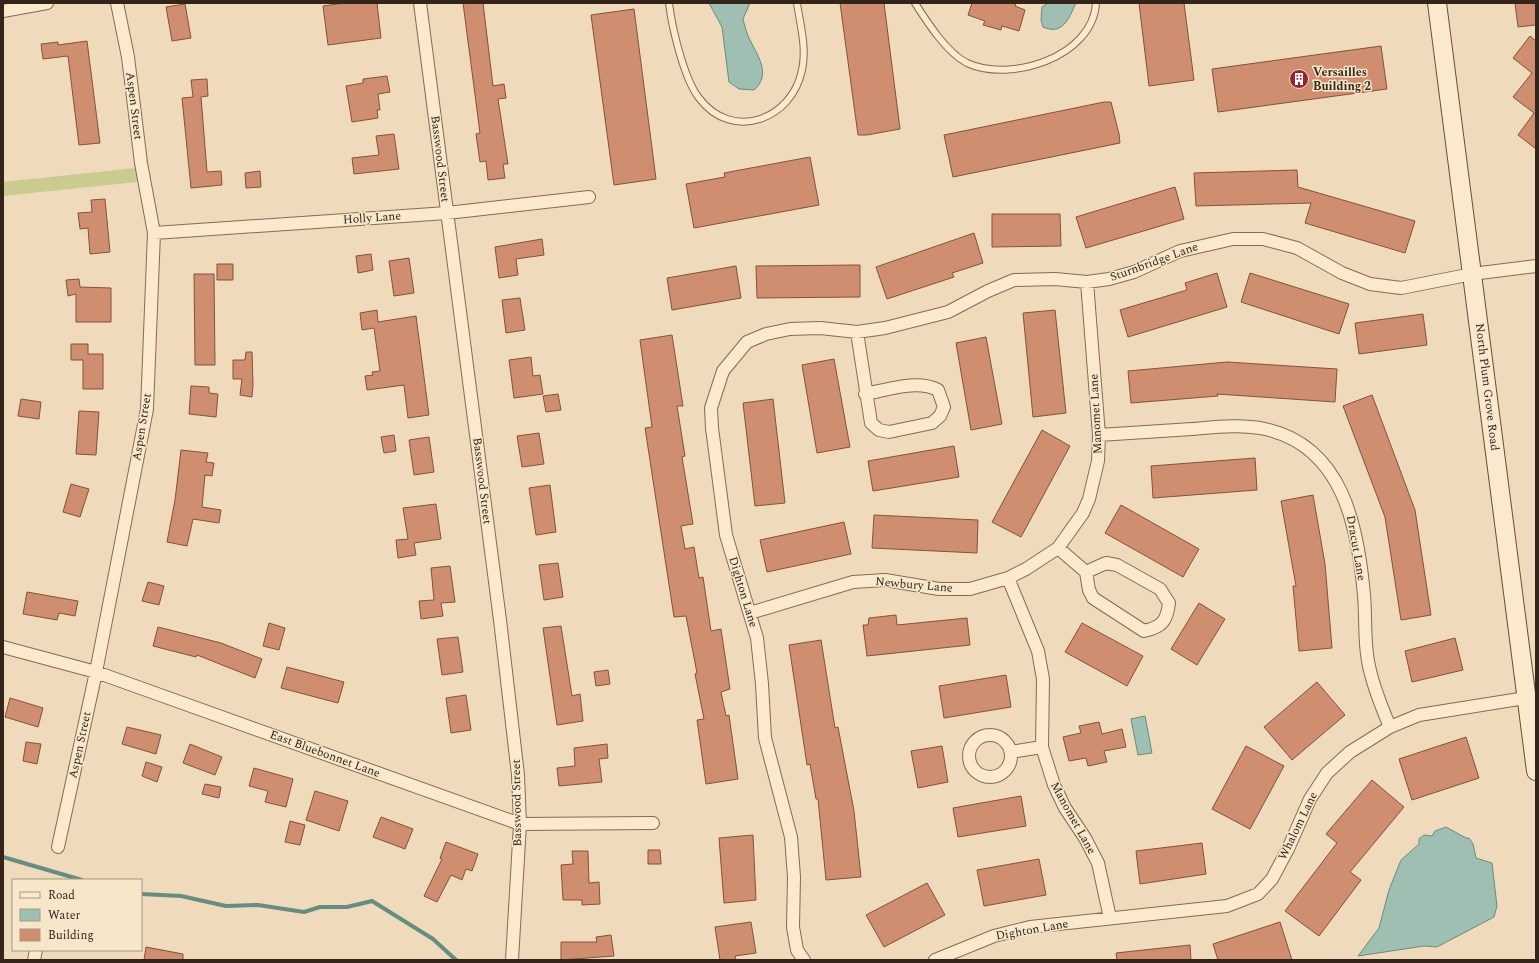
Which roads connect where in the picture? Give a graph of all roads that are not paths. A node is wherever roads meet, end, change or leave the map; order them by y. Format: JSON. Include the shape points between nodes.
{"nodes":[{"id":1,"x":47,"y":3,"type":"edge"},
{"id":2,"x":117,"y":3,"type":"edge"},
{"id":3,"x":420,"y":3,"type":"edge"},
{"id":4,"x":669,"y":3,"type":"edge"},
{"id":5,"x":797,"y":3,"type":"edge"},
{"id":6,"x":915,"y":3,"type":"edge"},
{"id":7,"x":1096,"y":3,"type":"edge"},
{"id":8,"x":1437,"y":3,"type":"edge"},
{"id":9,"x":3,"y":11,"type":"edge"},
{"id":10,"x":589,"y":197,"type":"dead end"},
{"id":11,"x":447,"y":213,"type":"junction"},
{"id":12,"x":154,"y":233,"type":"junction"},
{"id":13,"x":1536,"y":266,"type":"edge"},
{"id":14,"x":1472,"y":274,"type":"junction"},
{"id":15,"x":1087,"y":282,"type":"junction"},
{"id":16,"x":857,"y":332,"type":"junction"},
{"id":17,"x":865,"y":394,"type":"junction"},
{"id":18,"x":1099,"y":435,"type":"junction"},
{"id":19,"x":1058,"y":548,"type":"junction"},
{"id":20,"x":1086,"y":572,"type":"junction"},
{"id":21,"x":1008,"y":578,"type":"junction"},
{"id":22,"x":750,"y":613,"type":"junction"},
{"id":23,"x":3,"y":647,"type":"edge"},
{"id":24,"x":96,"y":672,"type":"junction"},
{"id":25,"x":1526,"y":698,"type":"junction"},
{"id":26,"x":1390,"y":727,"type":"junction"},
{"id":27,"x":1042,"y":747,"type":"junction"},
{"id":28,"x":1010,"y":752,"type":"dead end"},
{"id":29,"x":1536,"y":771,"type":"edge"},
{"id":30,"x":654,"y":823,"type":"dead end"},
{"id":31,"x":520,"y":824,"type":"junction"},
{"id":32,"x":58,"y":847,"type":"dead end"},
{"id":33,"x":1110,"y":918,"type":"junction"},
{"id":34,"x":512,"y":960,"type":"edge"},
{"id":35,"x":804,"y":960,"type":"edge"},
{"id":36,"x":935,"y":960,"type":"edge"}],
"edges":[{"from":1,"to":9,"type":"street"},
{"from":2,"to":12,"type":"street","name":"Aspen Street","via":[[128,57],[141,163]]},
{"from":3,"to":11,"type":"street","name":"Basswood Street"},
{"from":4,"to":5,"type":"lane","via":[[676,40],[699,98],[724,119],[740,122],[769,116],[785,105],[797,86],[803,69]]},
{"from":6,"to":7,"type":"lane","via":[[940,38],[966,62],[998,71],[1040,64],[1059,55],[1082,35],[1096,12]]},
{"from":8,"to":14,"type":"street","name":"North Plum Grove Road"},
{"from":10,"to":11,"type":"street","name":"Holly Lane"},
{"from":11,"to":12,"type":"street","name":"Holly Lane"},
{"from":11,"to":31,"type":"street","name":"Basswood Street","via":[[500,620],[518,774]]},
{"from":12,"to":24,"type":"street","name":"Aspen Street","via":[[147,409]]},
{"from":13,"to":14,"type":"street","name":"Sturnbridge Lane"},
{"from":14,"to":15,"type":"street","name":"Sturnbridge Lane","via":[[1400,288],[1370,284],[1342,273],[1297,248],[1263,239],[1233,239],[1180,251],[1134,272]]},
{"from":14,"to":25,"type":"street","name":"North Plum Grove Road"},
{"from":15,"to":16,"type":"street","name":"Sturnbridge Lane","via":[[1055,279],[1014,280],[948,312],[885,328]]},
{"from":15,"to":18,"type":"street","name":"Manomet Lane"},
{"from":16,"to":17,"type":"street"},
{"from":16,"to":22,"type":"street","name":"Dighton Lane","via":[[820,328],[790,329],[766,334],[748,342],[723,371],[711,408],[712,428],[726,535]]},
{"from":17,"to":17,"type":"street","via":[[871,423],[878,430],[889,432],[932,423],[940,416],[944,407],[938,390],[928,385]]},
{"from":18,"to":19,"type":"street","name":"Manomet Lane","via":[[1098,461],[1089,498],[1072,530]]},
{"from":18,"to":26,"type":"street","name":"Dracut Lane","via":[[1220,427],[1264,429],[1292,440],[1328,469],[1351,515],[1364,595],[1368,661]]},
{"from":19,"to":20,"type":"street"},
{"from":19,"to":21,"type":"street","name":"Manomet Lane"},
{"from":20,"to":20,"type":"street","via":[[1093,598],[1144,631],[1156,629],[1167,617],[1169,603],[1160,589],[1117,565],[1106,563]]},
{"from":21,"to":22,"type":"street","name":"Newbury Lane","via":[[970,589],[955,590],[885,580],[853,582]]},
{"from":21,"to":27,"type":"street","name":"Manomet Lane","via":[[1038,651],[1043,679]]},
{"from":22,"to":35,"type":"street","name":"Dighton Lane","via":[[757,638],[765,738],[791,837],[794,877],[793,927],[797,950]]},
{"from":23,"to":24,"type":"street","name":"East Bluebonnet Lane"},
{"from":24,"to":31,"type":"street","name":"East Bluebonnet Lane"},
{"from":24,"to":32,"type":"street","name":"Aspen Street"},
{"from":25,"to":26,"type":"street","name":"Whalom Lane","via":[[1419,715]]},
{"from":25,"to":29,"type":"street","name":"North Plum Grove Road"},
{"from":26,"to":33,"type":"street","name":"Whalom Lane","via":[[1350,752],[1327,773],[1310,799],[1288,850],[1272,879],[1258,894],[1227,906]]},
{"from":27,"to":28,"type":"street"},
{"from":27,"to":33,"type":"street","name":"Manomet Lane","via":[[1054,785],[1065,808],[1086,838],[1098,864]]},
{"from":30,"to":31,"type":"street","name":"East Bluebonnet Lane"},
{"from":31,"to":34,"type":"street","name":"Basswood Street"},
{"from":33,"to":36,"type":"street","name":"Dighton Lane","via":[[1030,927],[994,936]]}]}
